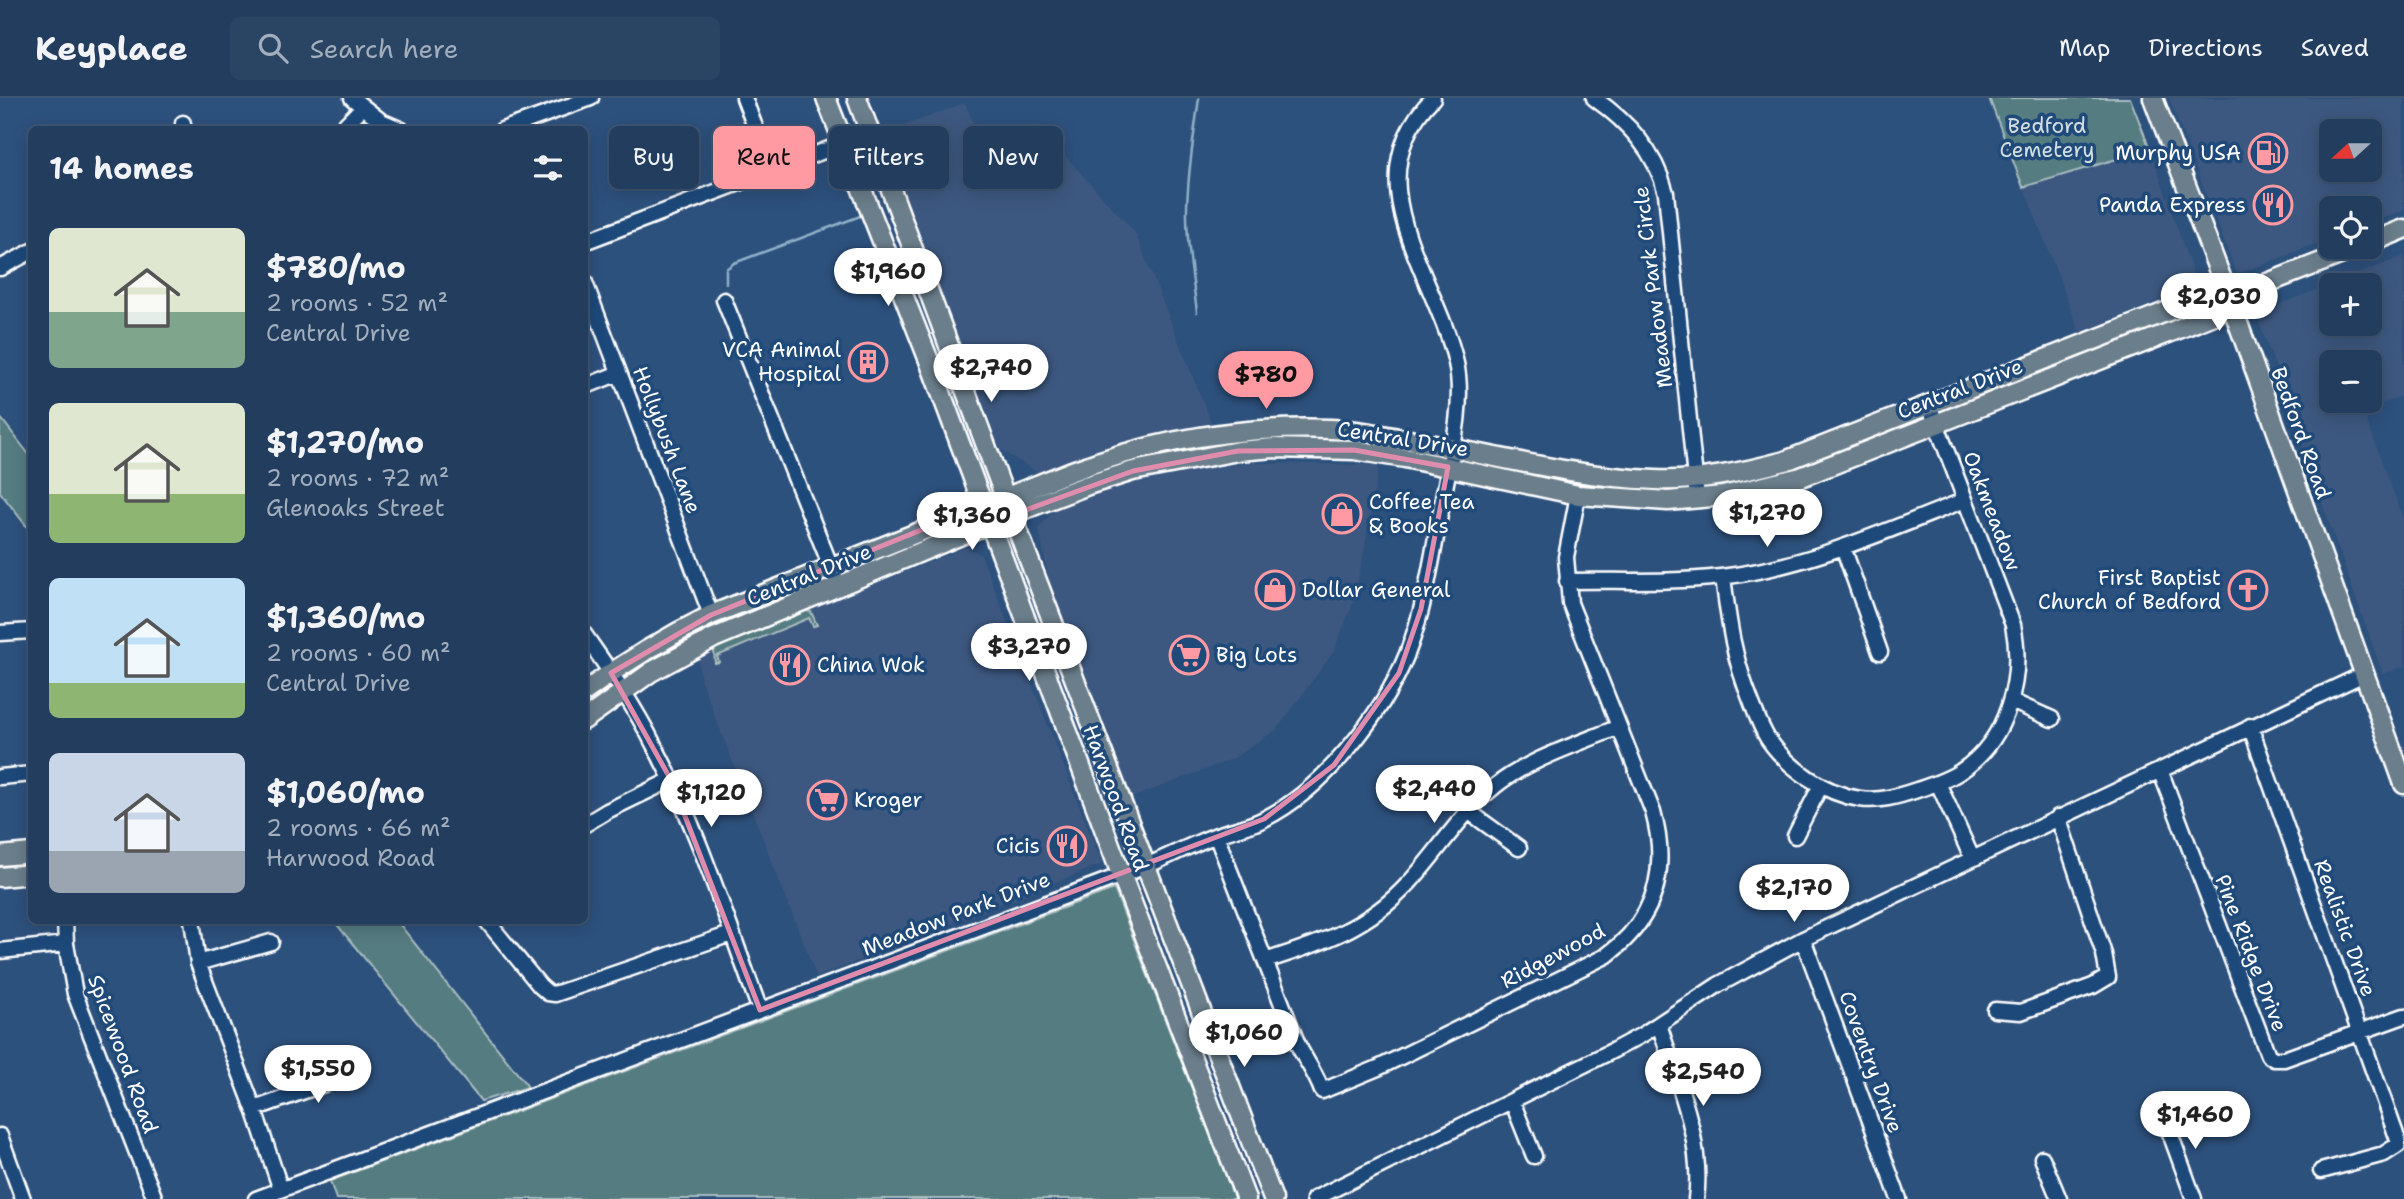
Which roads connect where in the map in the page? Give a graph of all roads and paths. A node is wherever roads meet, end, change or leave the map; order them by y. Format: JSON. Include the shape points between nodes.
{"nodes":[{"id":1,"x":591,"y":98,"type":"edge"},
{"id":2,"x":744,"y":98,"type":"edge"},
{"id":3,"x":826,"y":98,"type":"edge"},
{"id":4,"x":858,"y":98,"type":"edge"},
{"id":5,"x":1433,"y":98,"type":"edge"},
{"id":6,"x":1594,"y":98,"type":"edge"},
{"id":7,"x":2153,"y":98,"type":"edge"},
{"id":8,"x":357,"y":103,"type":"edge"},
{"id":9,"x":343,"y":126,"type":"edge"},
{"id":10,"x":393,"y":126,"type":"edge"},
{"id":11,"x":513,"y":126,"type":"edge"},
{"id":12,"x":755,"y":126,"type":"edge"},
{"id":13,"x":837,"y":126,"type":"edge"},
{"id":14,"x":868,"y":126,"type":"edge"},
{"id":15,"x":724,"y":189,"type":"edge"},
{"id":16,"x":862,"y":189,"type":"edge"},
{"id":17,"x":892,"y":189,"type":"edge"},
{"id":18,"x":2404,"y":229,"type":"edge"},
{"id":19,"x":2382,"y":238,"type":"edge"},
{"id":20,"x":588,"y":240,"type":"edge"},
{"id":21,"x":28,"y":253,"type":"edge"},
{"id":22,"x":2329,"y":259,"type":"edge"},
{"id":23,"x":0,"y":268,"type":"edge"},
{"id":24,"x":588,"y":291,"type":"edge"},
{"id":25,"x":2229,"y":298,"type":"junction"},
{"id":26,"x":724,"y":300,"type":"dead end"},
{"id":27,"x":935,"y":307,"type":"junction"},
{"id":28,"x":912,"y":317,"type":"junction"},
{"id":29,"x":619,"y":373,"type":"junction"},
{"id":30,"x":588,"y":385,"type":"edge"},
{"id":31,"x":1929,"y":405,"type":"junction"},
{"id":32,"x":1936,"y":423,"type":"junction"},
{"id":33,"x":1326,"y":429,"type":"junction"},
{"id":34,"x":1159,"y":445,"type":"junction"},
{"id":35,"x":1452,"y":448,"type":"junction"},
{"id":36,"x":1325,"y":449,"type":"junction"},
{"id":37,"x":1163,"y":465,"type":"junction"},
{"id":38,"x":1448,"y":467,"type":"junction"},
{"id":39,"x":1695,"y":479,"type":"junction"},
{"id":40,"x":1578,"y":495,"type":"junction"},
{"id":41,"x":1005,"y":497,"type":"junction"},
{"id":42,"x":1697,"y":498,"type":"junction"},
{"id":43,"x":1965,"y":500,"type":"junction"},
{"id":44,"x":984,"y":505,"type":"junction"},
{"id":45,"x":1012,"y":514,"type":"junction"},
{"id":46,"x":990,"y":523,"type":"junction"},
{"id":47,"x":1843,"y":547,"type":"junction"},
{"id":48,"x":830,"y":567,"type":"junction"},
{"id":49,"x":1723,"y":577,"type":"junction"},
{"id":50,"x":1567,"y":581,"type":"junction"},
{"id":51,"x":839,"y":587,"type":"junction"},
{"id":52,"x":711,"y":615,"type":"junction"},
{"id":53,"x":28,"y":631,"type":"edge"},
{"id":54,"x":0,"y":633,"type":"edge"},
{"id":55,"x":588,"y":640,"type":"edge"},
{"id":56,"x":1880,"y":652,"type":"dead end"},
{"id":57,"x":611,"y":673,"type":"junction"},
{"id":58,"x":2364,"y":674,"type":"junction"},
{"id":59,"x":588,"y":689,"type":"edge"},
{"id":60,"x":624,"y":692,"type":"junction"},
{"id":61,"x":1081,"y":696,"type":"junction"},
{"id":62,"x":2011,"y":701,"type":"junction"},
{"id":63,"x":1058,"y":706,"type":"junction"},
{"id":64,"x":588,"y":717,"type":"edge"},
{"id":65,"x":2052,"y":719,"type":"dead end"},
{"id":66,"x":2250,"y":726,"type":"junction"},
{"id":67,"x":1619,"y":727,"type":"junction"},
{"id":68,"x":2160,"y":770,"type":"junction"},
{"id":69,"x":28,"y":775,"type":"edge"},
{"id":70,"x":0,"y":777,"type":"edge"},
{"id":71,"x":671,"y":780,"type":"junction"},
{"id":72,"x":1938,"y":783,"type":"junction"},
{"id":73,"x":2404,"y":784,"type":"edge"},
{"id":74,"x":1821,"y":785,"type":"junction"},
{"id":75,"x":1468,"y":811,"type":"junction"},
{"id":76,"x":2058,"y":817,"type":"junction"},
{"id":77,"x":588,"y":822,"type":"edge"},
{"id":78,"x":1216,"y":835,"type":"junction"},
{"id":79,"x":1795,"y":836,"type":"dead end"},
{"id":80,"x":1519,"y":848,"type":"dead end"},
{"id":81,"x":28,"y":853,"type":"edge"},
{"id":82,"x":0,"y":856,"type":"edge"},
{"id":83,"x":1972,"y":858,"type":"junction"},
{"id":84,"x":1146,"y":866,"type":"junction"},
{"id":85,"x":28,"y":874,"type":"edge"},
{"id":86,"x":1121,"y":874,"type":"junction"},
{"id":87,"x":0,"y":877,"type":"edge"},
{"id":88,"x":65,"y":924,"type":"edge"},
{"id":89,"x":193,"y":924,"type":"edge"},
{"id":90,"x":489,"y":924,"type":"edge"},
{"id":91,"x":732,"y":934,"type":"junction"},
{"id":92,"x":1803,"y":939,"type":"junction"},
{"id":93,"x":271,"y":942,"type":"dead end"},
{"id":94,"x":66,"y":944,"type":"junction"},
{"id":95,"x":0,"y":951,"type":"edge"},
{"id":96,"x":1265,"y":961,"type":"junction"},
{"id":97,"x":198,"y":963,"type":"junction"},
{"id":98,"x":760,"y":1010,"type":"junction"},
{"id":99,"x":1995,"y":1010,"type":"dead end"},
{"id":100,"x":2404,"y":1016,"type":"edge"},
{"id":101,"x":1659,"y":1024,"type":"junction"},
{"id":102,"x":2360,"y":1031,"type":"junction"},
{"id":103,"x":361,"y":1066,"type":"dead end"},
{"id":104,"x":1512,"y":1101,"type":"junction"},
{"id":105,"x":254,"y":1109,"type":"junction"},
{"id":106,"x":2163,"y":1114,"type":"dead end"},
{"id":107,"x":0,"y":1136,"type":"edge"},
{"id":108,"x":1534,"y":1156,"type":"dead end"},
{"id":109,"x":2042,"y":1158,"type":"dead end"},
{"id":110,"x":2321,"y":1171,"type":"dead end"},
{"id":111,"x":281,"y":1189,"type":"junction"},
{"id":112,"x":23,"y":1199,"type":"edge"},
{"id":113,"x":155,"y":1199,"type":"edge"},
{"id":114,"x":256,"y":1199,"type":"edge"},
{"id":115,"x":1246,"y":1199,"type":"edge"},
{"id":116,"x":1273,"y":1199,"type":"edge"},
{"id":117,"x":1314,"y":1199,"type":"edge"},
{"id":118,"x":1696,"y":1199,"type":"edge"},
{"id":119,"x":1899,"y":1199,"type":"edge"},
{"id":120,"x":2059,"y":1199,"type":"edge"},
{"id":121,"x":2194,"y":1199,"type":"edge"}],
"edges":[{"from":1,"to":11,"type":"street"},
{"from":2,"to":12,"type":"street"},
{"from":3,"to":13,"type":"main road","name":"Harwood Road"},
{"from":4,"to":14,"type":"main road","name":"Harwood Road"},
{"from":5,"to":35,"type":"street","via":[[1403,144],[1396,182],[1402,219],[1456,365]]},
{"from":6,"to":39,"type":"street","name":"Meadow Park Circle","via":[[1641,140],[1658,166],[1667,192]]},
{"from":7,"to":25,"type":"main road","name":"Bedford Road"},
{"from":8,"to":9,"type":"street"},
{"from":8,"to":10,"type":"street"},
{"from":15,"to":20,"type":"street"},
{"from":16,"to":28,"type":"main road","name":"Harwood Road"},
{"from":17,"to":27,"type":"main road","name":"Harwood Road"},
{"from":18,"to":19,"type":"main road"},
{"from":21,"to":23,"type":"street"},
{"from":22,"to":25,"type":"main road","name":"Central Drive"},
{"from":24,"to":29,"type":"street","name":"Hollybush Lane"},
{"from":25,"to":31,"type":"main road","name":"Central Drive","via":[[2209,295]]},
{"from":25,"to":32,"type":"main road","name":"Central Drive","via":[[2216,313]]},
{"from":25,"to":58,"type":"main road","name":"Bedford Road"},
{"from":26,"to":48,"type":"street"},
{"from":27,"to":28,"type":"main road"},
{"from":27,"to":41,"type":"main road","name":"Harwood Road"},
{"from":28,"to":44,"type":"main road","name":"Harwood Road"},
{"from":29,"to":30,"type":"street"},
{"from":29,"to":52,"type":"street","name":"Hollybush Lane"},
{"from":31,"to":32,"type":"street","name":"Oakmeadow"},
{"from":31,"to":39,"type":"main road","name":"Central Drive","via":[[1785,461]]},
{"from":32,"to":42,"type":"main road","name":"Central Drive","via":[[1801,477]]},
{"from":32,"to":43,"type":"street","name":"Oakmeadow"},
{"from":33,"to":34,"type":"main road","name":"Central Drive","via":[[1230,432]]},
{"from":33,"to":35,"type":"main road","name":"Central Drive"},
{"from":33,"to":36,"type":"main road"},
{"from":34,"to":37,"type":"main road"},
{"from":34,"to":41,"type":"main road","name":"Central Drive","via":[[1108,457]]},
{"from":35,"to":38,"type":"street","name":"Meadow Park Drive"},
{"from":35,"to":39,"type":"main road","name":"Central Drive","via":[[1597,476]]},
{"from":36,"to":37,"type":"main road","name":"Central Drive","via":[[1238,451]]},
{"from":36,"to":38,"type":"main road","name":"Central Drive"},
{"from":37,"to":45,"type":"main road","name":"Central Drive","via":[[1088,485]]},
{"from":38,"to":40,"type":"main road","name":"Central Drive"},
{"from":38,"to":78,"type":"street","name":"Meadow Park Drive","via":[[1421,609],[1408,652],[1385,697],[1349,748],[1314,785],[1264,819]]},
{"from":39,"to":42,"type":"street","name":"Meadow Park Circle"},
{"from":40,"to":42,"type":"main road","name":"Central Drive"},
{"from":40,"to":50,"type":"street","name":"Ridgewood","via":[[1566,557]]},
{"from":41,"to":44,"type":"main road","name":"Central Drive"},
{"from":41,"to":45,"type":"main road","name":"Harwood Road"},
{"from":43,"to":47,"type":"street"},
{"from":43,"to":62,"type":"street","name":"Oakmeadow","via":[[2017,642]]},
{"from":44,"to":46,"type":"main road","name":"Harwood Road"},
{"from":44,"to":48,"type":"main road","name":"Central Drive"},
{"from":45,"to":46,"type":"main road","name":"Central Drive"},
{"from":45,"to":61,"type":"main road","name":"Harwood Road"},
{"from":46,"to":51,"type":"main road","name":"Central Drive"},
{"from":46,"to":63,"type":"main road","name":"Harwood Road"},
{"from":47,"to":49,"type":"street"},
{"from":47,"to":56,"type":"street"},
{"from":48,"to":51,"type":"street"},
{"from":48,"to":52,"type":"main road","name":"Central Drive"},
{"from":49,"to":50,"type":"street"},
{"from":49,"to":74,"type":"street","name":"Oakmeadow","via":[[1737,664],[1762,727],[1781,755]]},
{"from":50,"to":67,"type":"street","name":"Ridgewood","via":[[1574,618]]},
{"from":51,"to":60,"type":"main road","name":"Central Drive","via":[[714,638]]},
{"from":52,"to":57,"type":"main road","name":"Central Drive","via":[[663,638]]},
{"from":53,"to":54,"type":"street"},
{"from":55,"to":57,"type":"street"},
{"from":57,"to":59,"type":"main road","name":"Central Drive"},
{"from":57,"to":60,"type":"street"},
{"from":58,"to":66,"type":"street"},
{"from":58,"to":73,"type":"main road","name":"Bedford Road"},
{"from":60,"to":64,"type":"main road","name":"Central Drive"},
{"from":60,"to":71,"type":"street"},
{"from":61,"to":63,"type":"main road"},
{"from":61,"to":84,"type":"main road","name":"Harwood Road"},
{"from":62,"to":65,"type":"street"},
{"from":62,"to":72,"type":"street","name":"Oakmeadow","via":[[1995,736],[1977,759]]},
{"from":63,"to":86,"type":"main road","name":"Harwood Road"},
{"from":66,"to":68,"type":"street"},
{"from":66,"to":102,"type":"street","name":"Realistic Drive"},
{"from":67,"to":75,"type":"street","via":[[1508,777]]},
{"from":67,"to":96,"type":"street","name":"Ridgewood","via":[[1653,812],[1660,837],[1660,869],[1650,905],[1633,932],[1606,956],[1322,1091],[1298,1045]]},
{"from":68,"to":76,"type":"street"},
{"from":68,"to":102,"type":"street","name":"Pine Ridge Drive","via":[[2268,1055],[2284,1059]]},
{"from":69,"to":70,"type":"street"},
{"from":71,"to":77,"type":"street"},
{"from":71,"to":91,"type":"street"},
{"from":72,"to":74,"type":"street","name":"Oakmeadow","via":[[1880,799],[1860,799]]},
{"from":72,"to":83,"type":"street"},
{"from":74,"to":79,"type":"street"},
{"from":75,"to":80,"type":"street"},
{"from":75,"to":96,"type":"street","via":[[1409,883],[1370,918],[1324,942]]},
{"from":76,"to":83,"type":"street"},
{"from":76,"to":99,"type":"street","via":[[2108,977],[2021,1013]]},
{"from":78,"to":84,"type":"street","name":"Meadow Park Drive"},
{"from":78,"to":96,"type":"street","name":"Ridgewood"},
{"from":81,"to":82,"type":"main road"},
{"from":83,"to":92,"type":"street"},
{"from":84,"to":86,"type":"street","name":"Meadow Park Drive"},
{"from":84,"to":116,"type":"main road","name":"Harwood Road"},
{"from":85,"to":87,"type":"main road"},
{"from":86,"to":98,"type":"street","name":"Meadow Park Drive"},
{"from":86,"to":115,"type":"main road","name":"Harwood Road"},
{"from":88,"to":94,"type":"street","name":"Spicewood Road"},
{"from":89,"to":97,"type":"street"},
{"from":90,"to":91,"type":"street","via":[[540,986],[555,994]]},
{"from":91,"to":98,"type":"street"},
{"from":92,"to":101,"type":"street","via":[[1718,985]]},
{"from":92,"to":119,"type":"street","name":"Coventry Drive"},
{"from":93,"to":97,"type":"street"},
{"from":94,"to":95,"type":"street"},
{"from":94,"to":113,"type":"street","name":"Spicewood Road","via":[[75,994]]},
{"from":97,"to":105,"type":"street"},
{"from":98,"to":111,"type":"street","name":"Meadow Park Drive"},
{"from":100,"to":102,"type":"street","name":"Pine Ridge Drive"},
{"from":101,"to":104,"type":"street"},
{"from":101,"to":118,"type":"street","via":[[1689,1120]]},
{"from":102,"to":110,"type":"street","name":"Realistic Drive","via":[[2398,1145],[2384,1154]]},
{"from":103,"to":105,"type":"street"},
{"from":104,"to":108,"type":"street"},
{"from":104,"to":117,"type":"street"},
{"from":105,"to":111,"type":"street"},
{"from":106,"to":121,"type":"street"},
{"from":107,"to":112,"type":"street"},
{"from":109,"to":120,"type":"street"},
{"from":111,"to":114,"type":"street","name":"Meadow Park Drive"}]}
